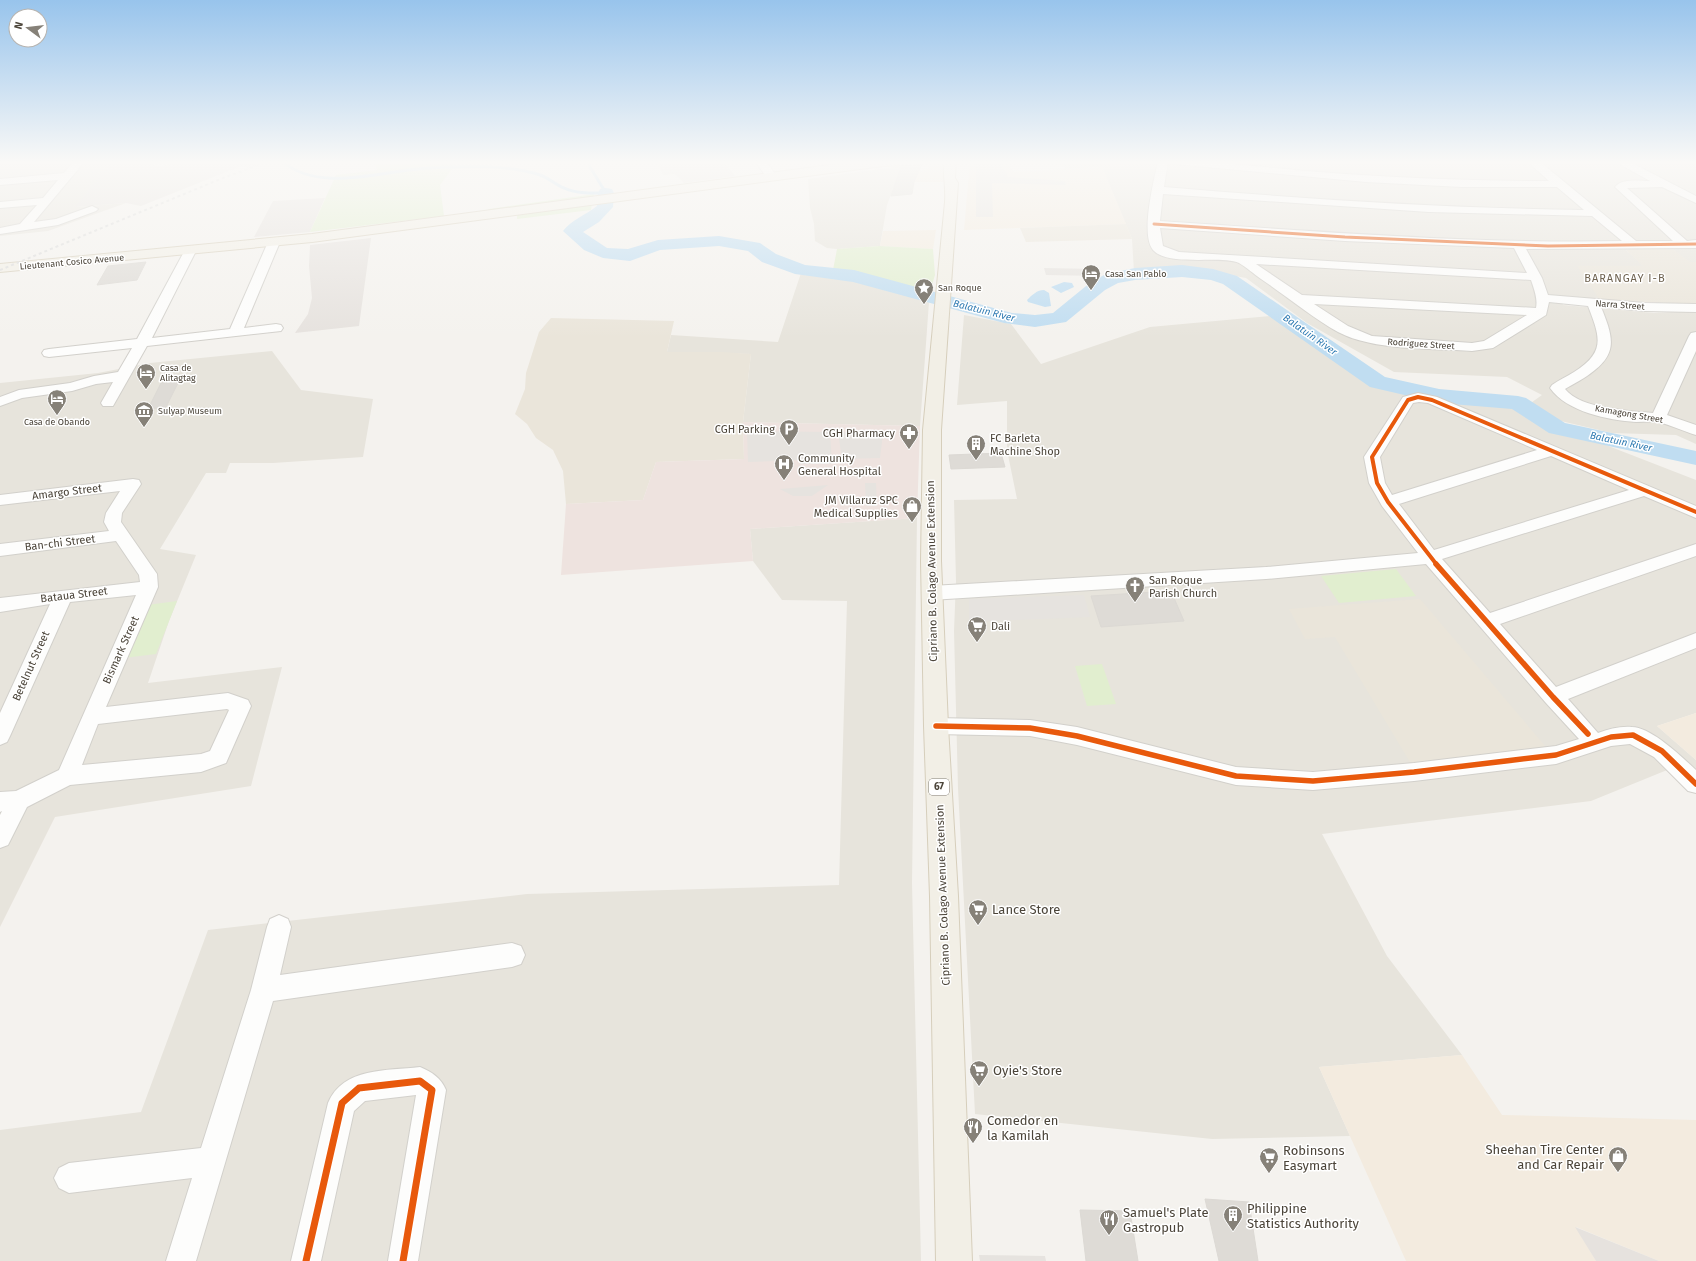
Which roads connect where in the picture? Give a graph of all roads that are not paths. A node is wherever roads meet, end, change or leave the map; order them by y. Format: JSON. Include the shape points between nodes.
{"nodes":[{"id":1,"x":30,"y":220,"type":"edge"},
{"id":2,"x":64,"y":220,"type":"edge"},
{"id":3,"x":455,"y":220,"type":"edge"},
{"id":4,"x":949,"y":220,"type":"edge"},
{"id":5,"x":1154,"y":220,"type":"edge"},
{"id":6,"x":1601,"y":220,"type":"edge"},
{"id":7,"x":1657,"y":220,"type":"edge"},
{"id":8,"x":1154,"y":224,"type":"junction"},
{"id":9,"x":23,"y":228,"type":"junction"},
{"id":10,"x":0,"y":231,"type":"edge"},
{"id":11,"x":274,"y":242,"type":"junction"},
{"id":12,"x":1684,"y":244,"type":"junction"},
{"id":13,"x":1696,"y":244,"type":"edge"},
{"id":14,"x":1518,"y":245,"type":"junction"},
{"id":15,"x":1633,"y":245,"type":"junction"},
{"id":16,"x":190,"y":251,"type":"junction"},
{"id":17,"x":1241,"y":260,"type":"junction"},
{"id":18,"x":4,"y":269,"type":"edge"},
{"id":19,"x":1535,"y":277,"type":"junction"},
{"id":20,"x":1544,"y":298,"type":"junction"},
{"id":21,"x":1300,"y":299,"type":"junction"},
{"id":22,"x":1593,"y":303,"type":"junction"},
{"id":23,"x":1696,"y":308,"type":"edge"},
{"id":24,"x":1542,"y":312,"type":"junction"},
{"id":25,"x":276,"y":328,"type":"dead end"},
{"id":26,"x":234,"y":332,"type":"junction"},
{"id":27,"x":1696,"y":336,"type":"edge"},
{"id":28,"x":142,"y":343,"type":"junction"},
{"id":29,"x":49,"y":353,"type":"dead end"},
{"id":30,"x":124,"y":376,"type":"junction"},
{"id":31,"x":72,"y":387,"type":"junction"},
{"id":32,"x":116,"y":389,"type":"junction"},
{"id":33,"x":0,"y":402,"type":"edge"},
{"id":34,"x":108,"y":403,"type":"dead end"},
{"id":35,"x":1658,"y":418,"type":"junction"},
{"id":36,"x":1696,"y":430,"type":"edge"},
{"id":37,"x":1552,"y":451,"type":"junction"},
{"id":38,"x":1647,"y":490,"type":"junction"},
{"id":39,"x":0,"y":500,"type":"edge"},
{"id":40,"x":1388,"y":502,"type":"junction"},
{"id":41,"x":1696,"y":512,"type":"edge"},
{"id":42,"x":120,"y":535,"type":"junction"},
{"id":43,"x":0,"y":550,"type":"edge"},
{"id":44,"x":1696,"y":550,"type":"edge"},
{"id":45,"x":1430,"y":557,"type":"junction"},
{"id":46,"x":149,"y":587,"type":"junction"},
{"id":47,"x":931,"y":593,"type":"junction"},
{"id":48,"x":62,"y":596,"type":"junction"},
{"id":49,"x":0,"y":605,"type":"edge"},
{"id":50,"x":1487,"y":621,"type":"junction"},
{"id":51,"x":1696,"y":640,"type":"edge"},
{"id":52,"x":1553,"y":697,"type":"junction"},
{"id":53,"x":91,"y":717,"type":"junction"},
{"id":54,"x":936,"y":726,"type":"junction"},
{"id":55,"x":1588,"y":734,"type":"dead end"},
{"id":56,"x":0,"y":736,"type":"edge"},
{"id":57,"x":67,"y":776,"type":"junction"},
{"id":58,"x":1696,"y":784,"type":"edge"},
{"id":59,"x":10,"y":801,"type":"edge"},
{"id":60,"x":0,"y":838,"type":"edge"},
{"id":61,"x":279,"y":927,"type":"dead end"},
{"id":62,"x":512,"y":955,"type":"dead end"},
{"id":63,"x":264,"y":990,"type":"junction"},
{"id":64,"x":211,"y":1161,"type":"junction"},
{"id":65,"x":69,"y":1178,"type":"dead end"},
{"id":66,"x":181,"y":1261,"type":"edge"},
{"id":67,"x":306,"y":1261,"type":"edge"},
{"id":68,"x":403,"y":1261,"type":"edge"},
{"id":69,"x":954,"y":1261,"type":"edge"}],
"edges":[{"from":1,"to":9,"type":"street"},
{"from":2,"to":9,"type":"street"},
{"from":3,"to":11,"type":"main road","name":"Lieutenant Cosico Avenue"},
{"from":4,"to":47,"type":"main road","name":"Cipriano B. Colago Avenue Extension","number":"67","via":[[931,460]]},
{"from":5,"to":8,"type":"street"},
{"from":6,"to":15,"type":"street"},
{"from":7,"to":12,"type":"street"},
{"from":8,"to":14,"type":"street"},
{"from":8,"to":17,"type":"street","via":[[1157,247],[1161,251]]},
{"from":9,"to":10,"type":"street"},
{"from":11,"to":16,"type":"main road","name":"Lieutenant Cosico Avenue"},
{"from":11,"to":26,"type":"street"},
{"from":12,"to":13,"type":"street"},
{"from":12,"to":15,"type":"street"},
{"from":14,"to":15,"type":"street"},
{"from":14,"to":19,"type":"street"},
{"from":16,"to":18,"type":"main road","name":"Lieutenant Cosico Avenue"},
{"from":16,"to":28,"type":"street"},
{"from":17,"to":19,"type":"street"},
{"from":17,"to":21,"type":"street","name":"Rodriguez Street"},
{"from":19,"to":20,"type":"street"},
{"from":20,"to":22,"type":"street","name":"Narra Street"},
{"from":20,"to":24,"type":"street"},
{"from":21,"to":24,"type":"street"},
{"from":21,"to":24,"type":"street","name":"Rodriguez Street","via":[[1343,329],[1370,340],[1472,347],[1488,345]]},
{"from":22,"to":23,"type":"street","name":"Narra Street"},
{"from":22,"to":35,"type":"street","name":"Kamagong Street","via":[[1604,334],[1603,354],[1584,371],[1557,388],[1560,394],[1593,408],[1635,417]]},
{"from":25,"to":26,"type":"street"},
{"from":26,"to":28,"type":"street"},
{"from":27,"to":35,"type":"street"},
{"from":28,"to":29,"type":"street"},
{"from":28,"to":30,"type":"street"},
{"from":30,"to":31,"type":"street","via":[[94,380]]},
{"from":30,"to":32,"type":"street"},
{"from":31,"to":32,"type":"street","via":[[88,390]]},
{"from":31,"to":33,"type":"street","via":[[19,394]]},
{"from":32,"to":34,"type":"street"},
{"from":35,"to":36,"type":"street","name":"Kamagong Street"},
{"from":37,"to":38,"type":"street"},
{"from":37,"to":40,"type":"street"},
{"from":37,"to":40,"type":"street","via":[[1432,400],[1418,397],[1408,400],[1372,457],[1377,483]]},
{"from":38,"to":41,"type":"street"},
{"from":38,"to":45,"type":"street"},
{"from":39,"to":42,"type":"street","name":"Amargo Street","via":[[133,484],[114,513],[112,522]]},
{"from":40,"to":45,"type":"street"},
{"from":42,"to":43,"type":"street","name":"Ban-chi Street"},
{"from":42,"to":46,"type":"street","via":[[148,574]]},
{"from":44,"to":50,"type":"street"},
{"from":45,"to":47,"type":"street","via":[[1266,574]]},
{"from":45,"to":50,"type":"street"},
{"from":46,"to":48,"type":"street","name":"Bataua Street"},
{"from":46,"to":53,"type":"street","name":"Bismark Street"},
{"from":47,"to":54,"type":"main road","name":"Cipriano B. Colago Avenue Extension","number":"67"},
{"from":48,"to":49,"type":"street","name":"Bataua Street"},
{"from":48,"to":56,"type":"street","name":"Betelnut Street"},
{"from":50,"to":52,"type":"street"},
{"from":51,"to":52,"type":"street"},
{"from":52,"to":55,"type":"street"},
{"from":53,"to":57,"type":"street","name":"Bismark Street"},
{"from":53,"to":57,"type":"street","via":[[228,701],[241,706],[218,757],[201,763]]},
{"from":54,"to":58,"type":"street","via":[[1030,728],[1077,736],[1236,776],[1313,781],[1556,755],[1611,737],[1633,736],[1662,751]]},
{"from":54,"to":69,"type":"main road","name":"Cipriano B. Colago Avenue Extension","number":"67","via":[[944,896]]},
{"from":57,"to":59,"type":"street"},
{"from":59,"to":60,"type":"street"},
{"from":61,"to":63,"type":"street"},
{"from":62,"to":63,"type":"street"},
{"from":63,"to":64,"type":"street"},
{"from":64,"to":65,"type":"street"},
{"from":64,"to":66,"type":"street"},
{"from":67,"to":68,"type":"street","via":[[342,1103],[359,1088],[420,1081],[432,1090]]}]}
